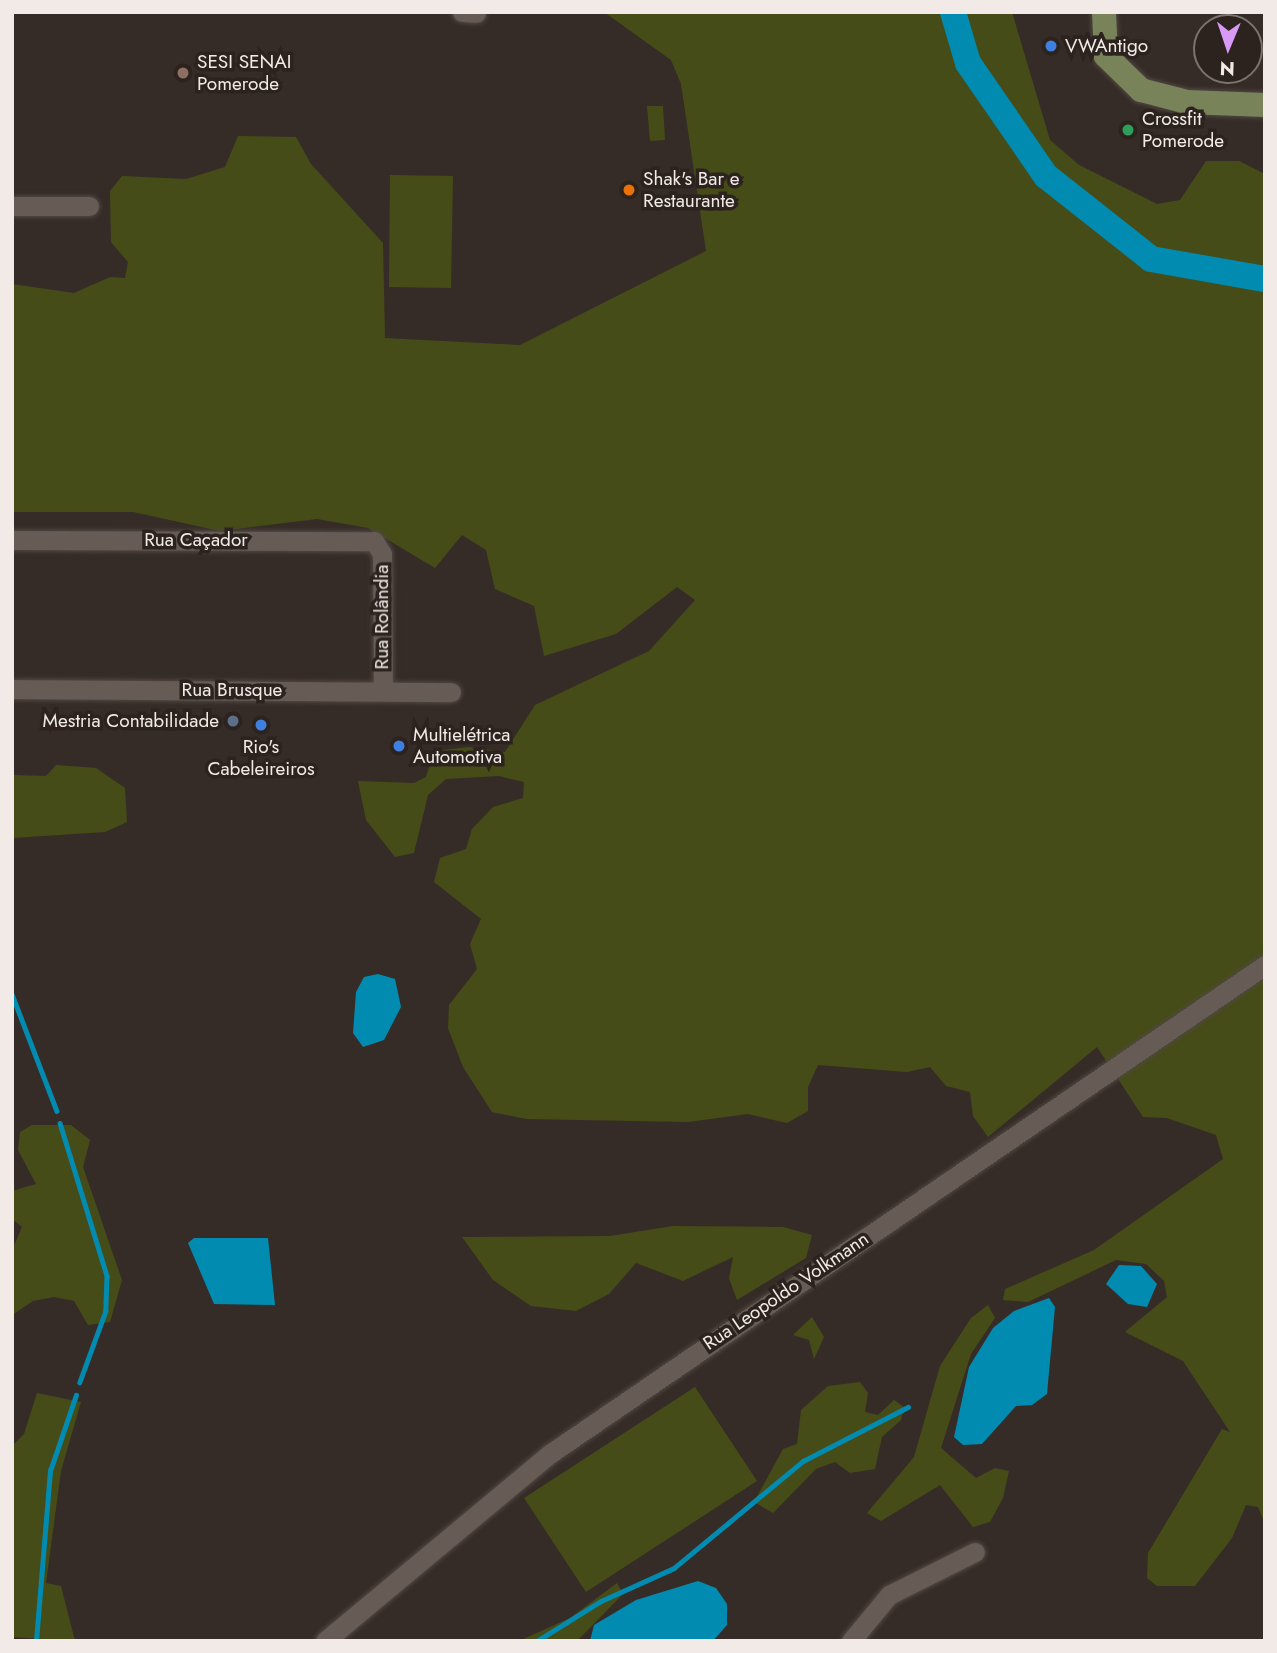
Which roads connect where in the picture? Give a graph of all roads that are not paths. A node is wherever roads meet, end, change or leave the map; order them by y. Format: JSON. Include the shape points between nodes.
{"nodes":[{"id":1,"x":1104,"y":12,"type":"edge"},
{"id":2,"x":1265,"y":105,"type":"edge"},
{"id":3,"x":12,"y":205,"type":"edge"},
{"id":4,"x":89,"y":206,"type":"dead end"},
{"id":5,"x":12,"y":540,"type":"edge"},
{"id":6,"x":378,"y":544,"type":"joint"},
{"id":7,"x":12,"y":689,"type":"edge"},
{"id":8,"x":383,"y":691,"type":"junction"},
{"id":9,"x":451,"y":692,"type":"dead end"},
{"id":10,"x":1265,"y":965,"type":"edge"},
{"id":11,"x":975,"y":1552,"type":"dead end"},
{"id":12,"x":325,"y":1641,"type":"edge"},
{"id":13,"x":851,"y":1641,"type":"edge"}],
"edges":[{"from":1,"to":2,"type":"main road","via":[[1106,56],[1141,90],[1187,102]]},
{"from":3,"to":4,"type":"street"},
{"from":5,"to":6,"type":"street","name":"Rua Caçador"},
{"from":6,"to":8,"type":"street","name":"Rua Rolândia"},
{"from":7,"to":8,"type":"street","name":"Rua Brusque"},
{"from":8,"to":9,"type":"street","name":"Rua Brusque"},
{"from":10,"to":12,"type":"street","name":"Rua Leopoldo Volkmann","via":[[551,1453],[415,1573]]},
{"from":11,"to":13,"type":"street","via":[[889,1595]]}]}
